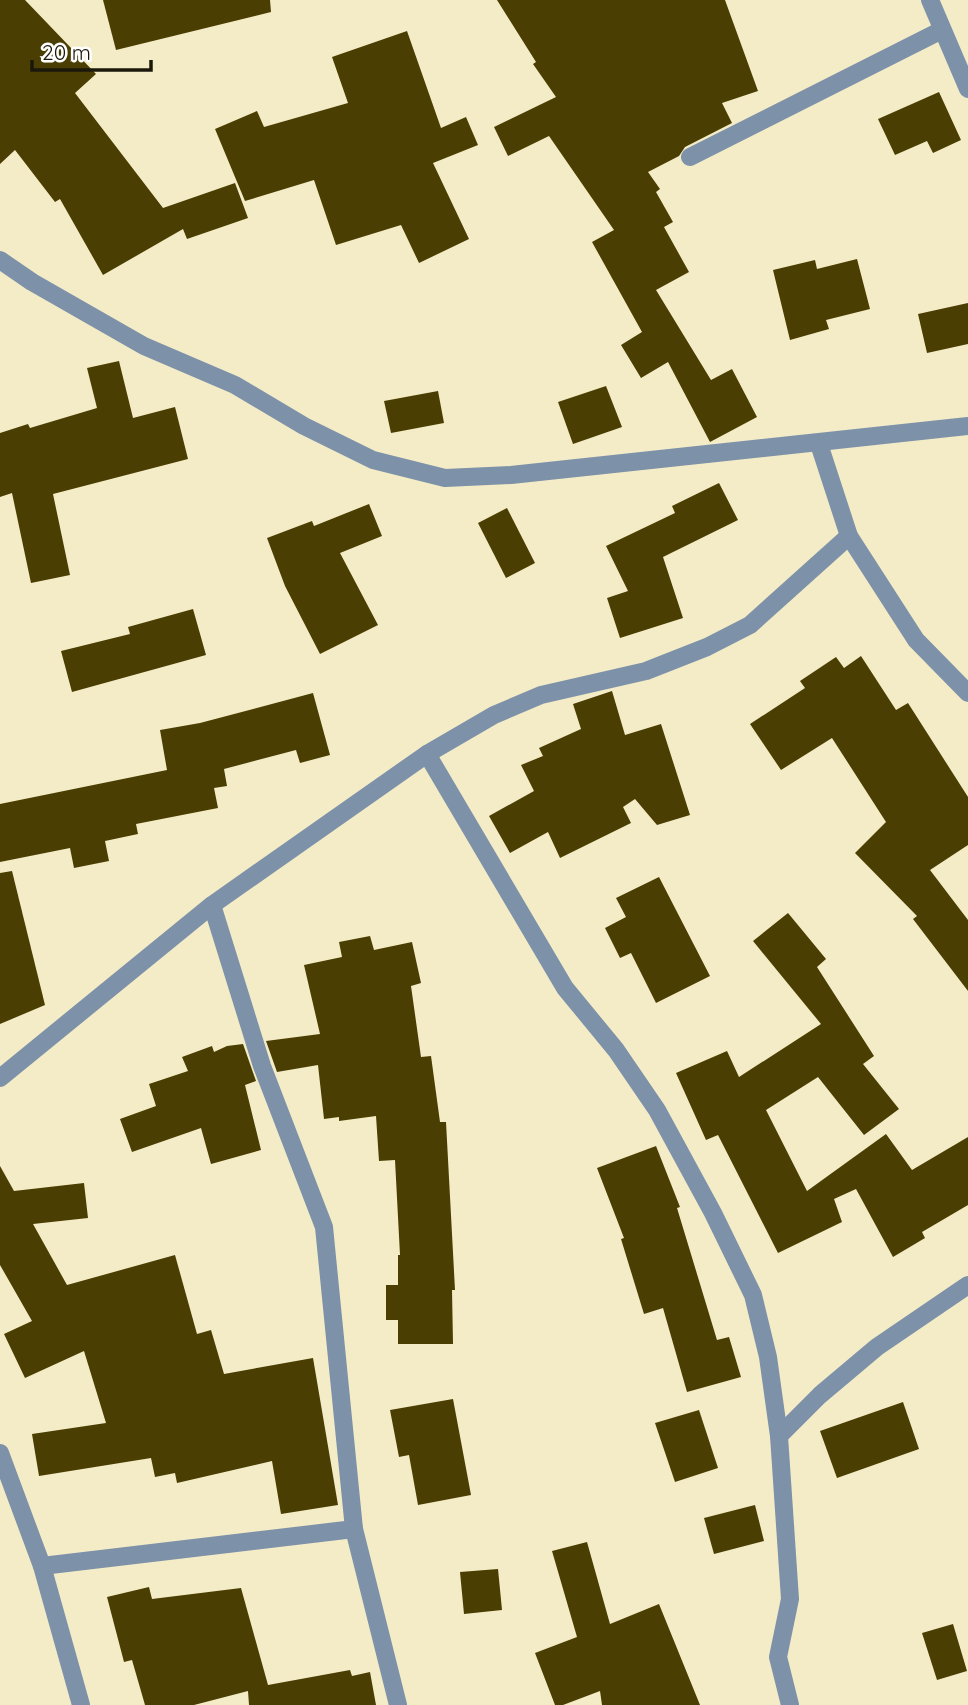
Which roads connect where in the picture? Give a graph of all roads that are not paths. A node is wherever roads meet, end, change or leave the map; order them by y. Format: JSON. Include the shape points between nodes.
{"nodes":[{"id":1,"x":930,"y":0,"type":"edge"},
{"id":2,"x":942,"y":30,"type":"junction"},
{"id":3,"x":968,"y":89,"type":"edge"},
{"id":4,"x":690,"y":157,"type":"dead end"},
{"id":5,"x":0,"y":260,"type":"edge"},
{"id":6,"x":968,"y":426,"type":"edge"},
{"id":7,"x":818,"y":444,"type":"junction"},
{"id":8,"x":849,"y":536,"type":"junction"},
{"id":9,"x":968,"y":693,"type":"edge"},
{"id":10,"x":427,"y":754,"type":"junction"},
{"id":11,"x":212,"y":905,"type":"junction"},
{"id":12,"x":0,"y":1078,"type":"edge"},
{"id":13,"x":968,"y":1285,"type":"edge"},
{"id":14,"x":779,"y":1436,"type":"junction"},
{"id":15,"x":0,"y":1453,"type":"edge"},
{"id":16,"x":354,"y":1529,"type":"junction"},
{"id":17,"x":42,"y":1566,"type":"junction"},
{"id":18,"x":81,"y":1705,"type":"edge"},
{"id":19,"x":398,"y":1705,"type":"edge"},
{"id":20,"x":790,"y":1705,"type":"edge"}],
"edges":[{"from":1,"to":2,"type":"street"},
{"from":2,"to":3,"type":"street"},
{"from":2,"to":4,"type":"street"},
{"from":5,"to":7,"type":"street","via":[[144,346],[235,386],[373,460],[445,478]]},
{"from":6,"to":7,"type":"street"},
{"from":7,"to":8,"type":"street"},
{"from":8,"to":9,"type":"street","via":[[916,640]]},
{"from":8,"to":10,"type":"street","via":[[750,625],[646,671],[541,695],[494,715]]},
{"from":10,"to":11,"type":"street"},
{"from":10,"to":14,"type":"street","via":[[565,988],[657,1110],[713,1213],[753,1295],[768,1357]]},
{"from":11,"to":12,"type":"street"},
{"from":11,"to":16,"type":"street","via":[[262,1066],[324,1227]]},
{"from":13,"to":14,"type":"street","via":[[877,1346]]},
{"from":14,"to":20,"type":"street","via":[[790,1599],[778,1657]]},
{"from":15,"to":17,"type":"street"},
{"from":16,"to":17,"type":"street"},
{"from":16,"to":19,"type":"street"},
{"from":17,"to":18,"type":"street"}]}
